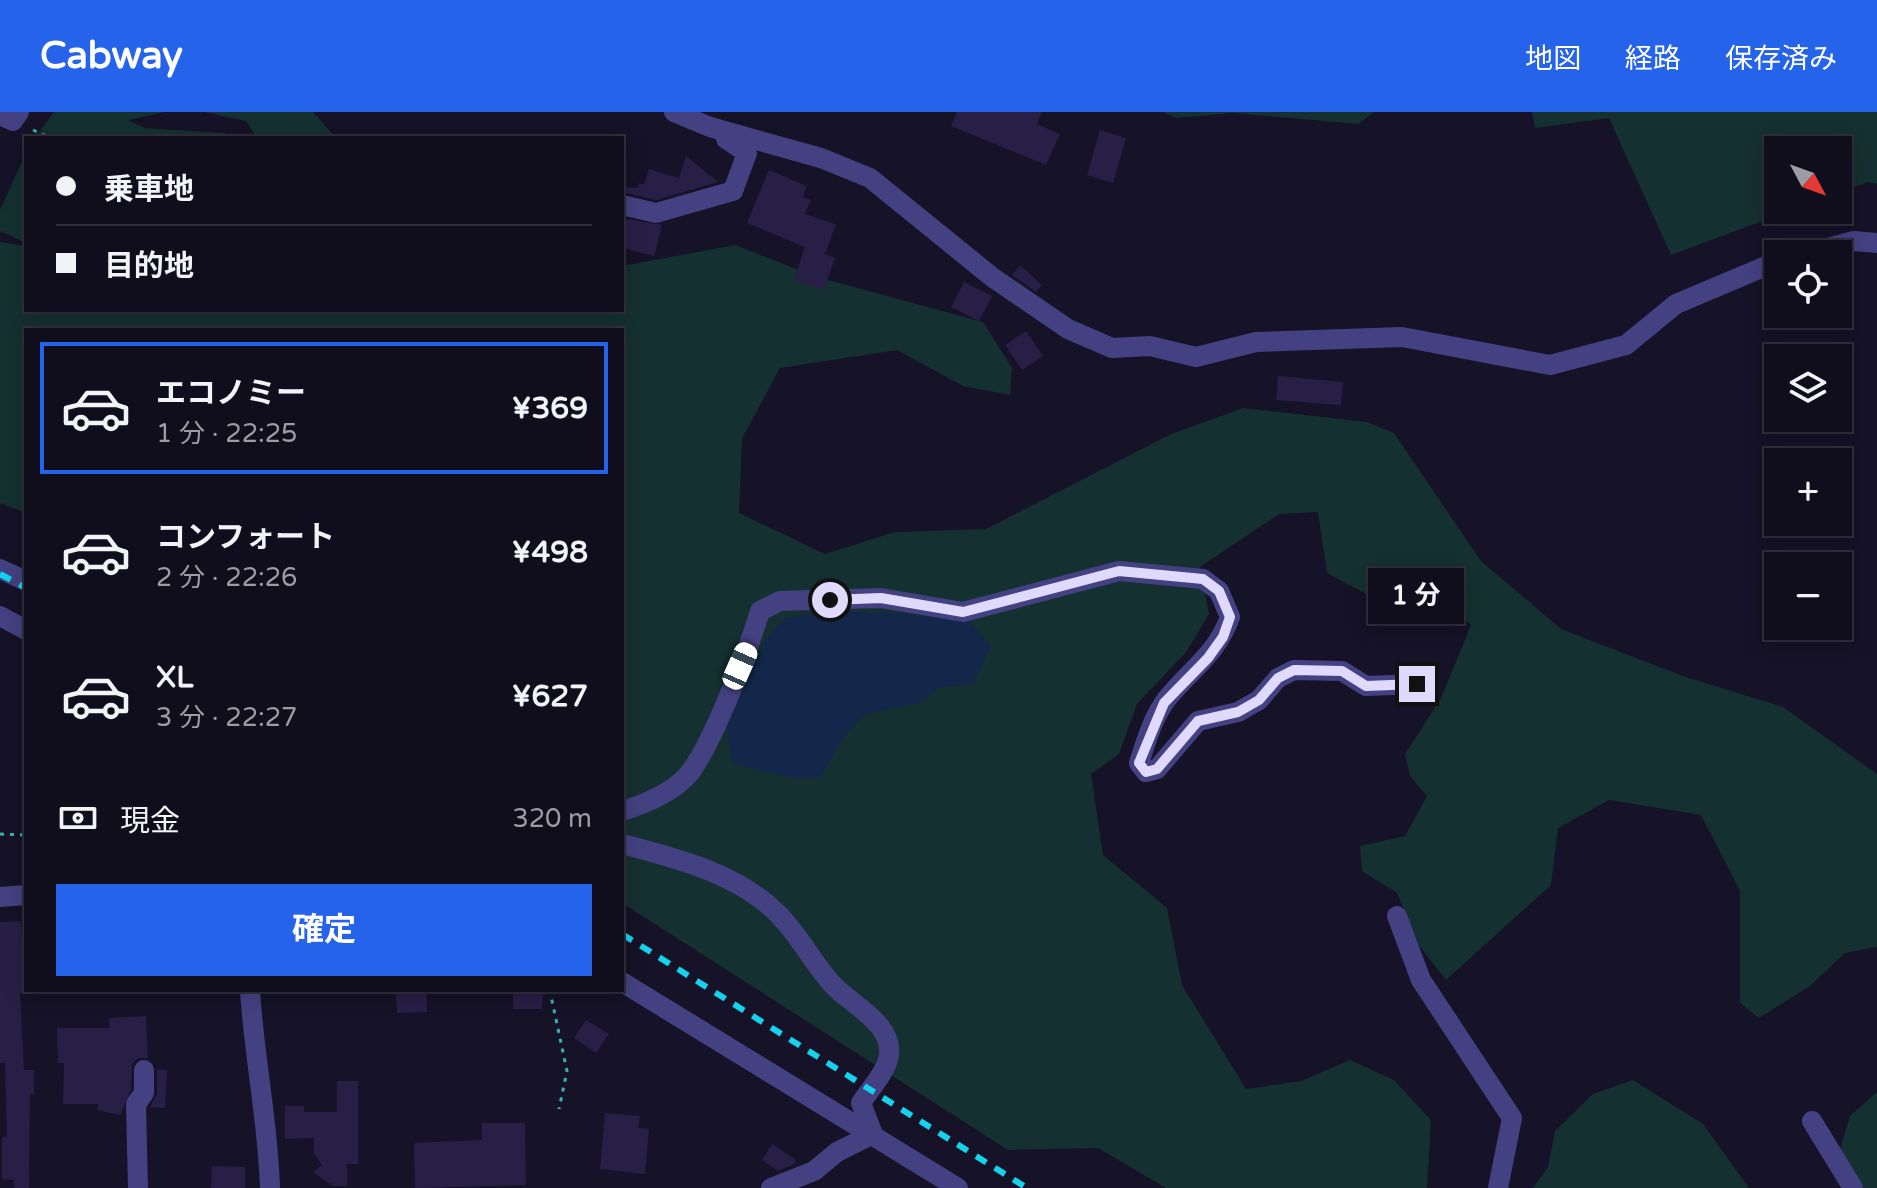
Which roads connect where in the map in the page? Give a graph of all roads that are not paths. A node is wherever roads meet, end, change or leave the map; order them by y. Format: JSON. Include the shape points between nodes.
{"nodes":[{"id":1,"x":19,"y":112,"type":"edge"},
{"id":2,"x":674,"y":112,"type":"edge"},
{"id":3,"x":0,"y":115,"type":"edge"},
{"id":4,"x":710,"y":127,"type":"junction"},
{"id":5,"x":624,"y":205,"type":"edge"},
{"id":6,"x":1852,"y":242,"type":"edge"},
{"id":7,"x":1877,"y":243,"type":"edge"},
{"id":8,"x":1764,"y":267,"type":"edge"},
{"id":9,"x":0,"y":569,"type":"edge"},
{"id":10,"x":24,"y":580,"type":"edge"},
{"id":11,"x":0,"y":616,"type":"edge"},
{"id":12,"x":24,"y":629,"type":"edge"},
{"id":13,"x":1417,"y":684,"type":"dead end"},
{"id":14,"x":624,"y":810,"type":"edge"},
{"id":15,"x":624,"y":845,"type":"edge"},
{"id":16,"x":24,"y":895,"type":"edge"},
{"id":17,"x":0,"y":897,"type":"edge"},
{"id":18,"x":1397,"y":916,"type":"dead end"},
{"id":19,"x":624,"y":983,"type":"edge"},
{"id":20,"x":250,"y":992,"type":"edge"},
{"id":21,"x":144,"y":1070,"type":"dead end"},
{"id":22,"x":1812,"y":1121,"type":"dead end"},
{"id":23,"x":873,"y":1134,"type":"junction"},
{"id":24,"x":138,"y":1188,"type":"edge"},
{"id":25,"x":270,"y":1188,"type":"edge"},
{"id":26,"x":771,"y":1188,"type":"edge"},
{"id":27,"x":778,"y":1188,"type":"edge"},
{"id":28,"x":958,"y":1188,"type":"edge"},
{"id":29,"x":1498,"y":1188,"type":"edge"},
{"id":30,"x":1853,"y":1188,"type":"edge"}],
"edges":[{"from":1,"to":3,"type":"street","via":[[13,121]]},
{"from":2,"to":4,"type":"street"},
{"from":4,"to":5,"type":"street","via":[[747,153],[733,191],[656,213]]},
{"from":4,"to":8,"type":"street","via":[[821,158],[870,178],[992,277],[1068,329],[1112,348],[1150,346],[1196,357],[1256,342],[1402,337],[1550,365],[1626,345],[1676,304]]},
{"from":6,"to":7,"type":"street"},
{"from":9,"to":10,"type":"street"},
{"from":11,"to":12,"type":"street"},
{"from":13,"to":14,"type":"street","via":[[1366,686],[1342,671],[1294,670],[1238,712],[1198,721],[1157,769],[1146,772],[1139,763],[1153,723],[1164,703],[1208,658],[1230,617],[1219,591],[1203,579],[1119,571],[963,612],[881,598],[780,601],[760,611],[706,743],[687,776],[649,803]]},
{"from":15,"to":23,"type":"street","via":[[678,859],[735,883],[777,912],[834,986],[872,1019],[886,1037],[889,1056],[861,1103]]},
{"from":16,"to":17,"type":"street"},
{"from":18,"to":29,"type":"street","via":[[1421,980],[1512,1118]]},
{"from":19,"to":23,"type":"street"},
{"from":20,"to":25,"type":"street"},
{"from":21,"to":24,"type":"street","via":[[144,1093],[136,1104]]},
{"from":22,"to":30,"type":"street"},
{"from":23,"to":27,"type":"street"},
{"from":23,"to":28,"type":"street"},
{"from":26,"to":27,"type":"street"}]}
